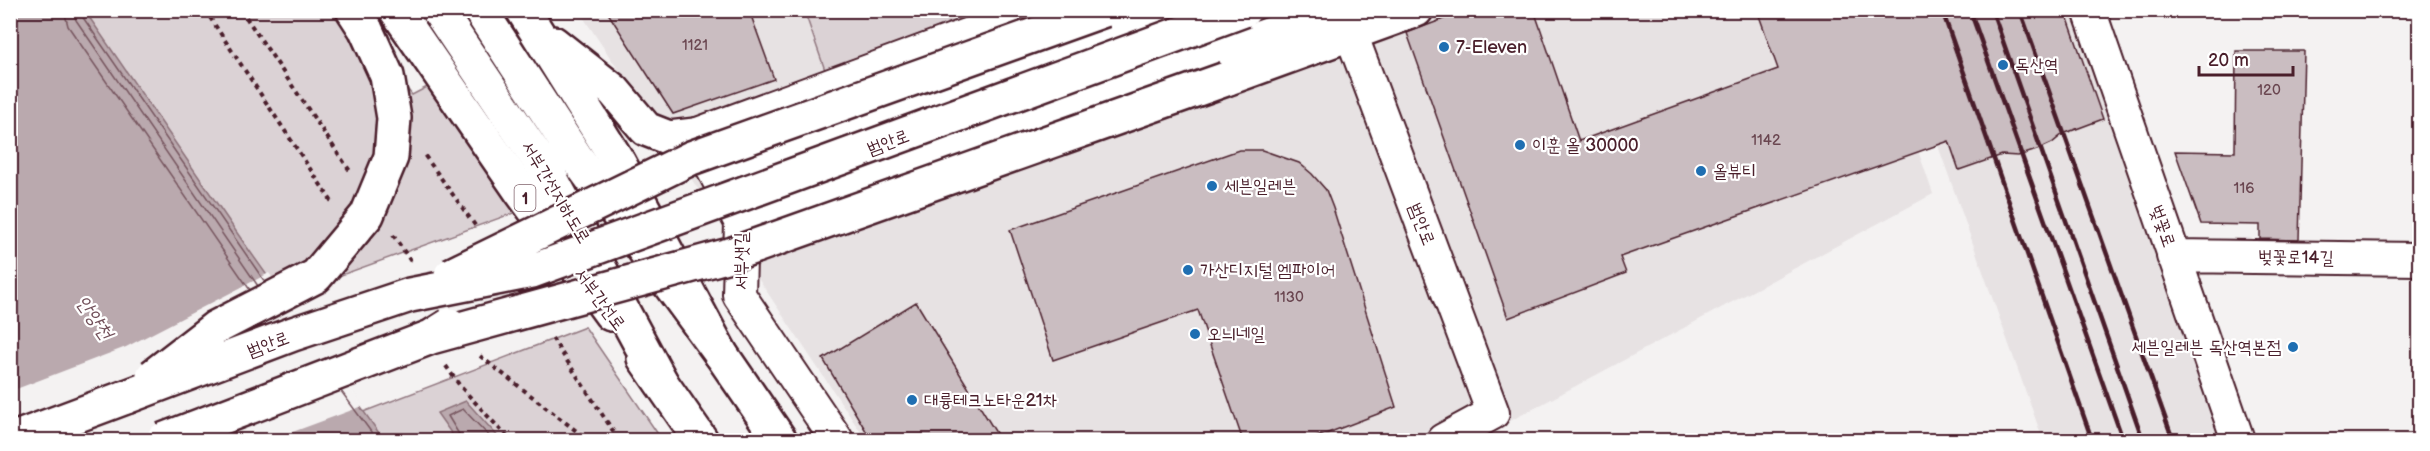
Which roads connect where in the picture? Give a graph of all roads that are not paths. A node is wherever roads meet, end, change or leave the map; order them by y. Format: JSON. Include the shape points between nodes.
{"nodes":[{"id":1,"x":396,"y":10,"type":"edge"},
{"id":2,"x":438,"y":10,"type":"edge"},
{"id":3,"x":480,"y":10,"type":"edge"},
{"id":4,"x":1034,"y":10,"type":"edge"},
{"id":5,"x":1104,"y":10,"type":"edge"},
{"id":6,"x":1157,"y":10,"type":"edge"},
{"id":7,"x":1244,"y":10,"type":"edge"},
{"id":8,"x":1324,"y":10,"type":"edge"},
{"id":9,"x":1416,"y":10,"type":"edge"},
{"id":10,"x":2088,"y":10,"type":"edge"},
{"id":11,"x":528,"y":19,"type":"edge"},
{"id":12,"x":360,"y":20,"type":"edge"},
{"id":13,"x":1347,"y":22,"type":"edge"},
{"id":14,"x":695,"y":135,"type":"junction"},
{"id":15,"x":711,"y":166,"type":"junction"},
{"id":16,"x":741,"y":222,"type":"junction"},
{"id":17,"x":2173,"y":256,"type":"junction"},
{"id":18,"x":2420,"y":259,"type":"edge"},
{"id":19,"x":532,"y":271,"type":"junction"},
{"id":20,"x":414,"y":284,"type":"junction"},
{"id":21,"x":431,"y":337,"type":"junction"},
{"id":22,"x":722,"y":354,"type":"junction"},
{"id":23,"x":661,"y":382,"type":"junction"},
{"id":24,"x":126,"y":397,"type":"junction"},
{"id":25,"x":11,"y":441,"type":"edge"},
{"id":26,"x":163,"y":441,"type":"edge"},
{"id":27,"x":701,"y":441,"type":"edge"},
{"id":28,"x":780,"y":441,"type":"edge"},
{"id":29,"x":837,"y":441,"type":"edge"},
{"id":30,"x":1443,"y":441,"type":"edge"},
{"id":31,"x":2238,"y":441,"type":"edge"}],
"edges":[{"from":1,"to":23,"type":"main road","name":"서부간선로","number":"1","via":[[520,190]]},
{"from":2,"to":23,"type":"main road","name":"서부간선지하도로","via":[[552,180]]},
{"from":3,"to":22,"type":"main road","name":"서부간선지하도로","via":[[576,157]]},
{"from":4,"to":14,"type":"street"},
{"from":5,"to":20,"type":"main road","bridge":true,"via":[[691,158]]},
{"from":6,"to":15,"type":"street","via":[[753,155]]},
{"from":7,"to":19,"type":"main road","name":"범안로","bridge":true},
{"from":8,"to":16,"type":"street","via":[[1283,29]]},
{"from":9,"to":13,"type":"main road"},
{"from":10,"to":17,"type":"street","name":"벚꽃로"},
{"from":11,"to":14,"type":"main road","via":[[614,91],[646,129],[669,138]]},
{"from":11,"to":22,"type":"main road","via":[[619,163]]},
{"from":12,"to":24,"type":"main road","bridge":true,"via":[[387,76],[394,118],[391,157],[367,215],[316,276],[215,328]]},
{"from":13,"to":21,"type":"main road","bridge":true,"via":[[1226,79],[733,254]]},
{"from":13,"to":30,"type":"street","name":"범안로","via":[[1493,413]]},
{"from":14,"to":15,"type":"street","name":"서부샛길"},
{"from":15,"to":16,"type":"street","name":"서부샛길"},
{"from":16,"to":29,"type":"street","name":"서부샛길","via":[[739,295]]},
{"from":17,"to":18,"type":"street","name":"벚꽃로14길"},
{"from":17,"to":31,"type":"street","name":"벚꽃로"},
{"from":19,"to":20,"type":"main road","name":"범안로","bridge":true},
{"from":19,"to":21,"type":"main road","name":"범안로","bridge":true},
{"from":20,"to":24,"type":"main road","name":"범안로","bridge":true},
{"from":21,"to":26,"type":"main road","name":"범안로","bridge":true},
{"from":22,"to":28,"type":"main road"},
{"from":23,"to":27,"type":"main road","name":"서부간선로","number":"1"},
{"from":24,"to":25,"type":"main road","name":"범안로"}]}
